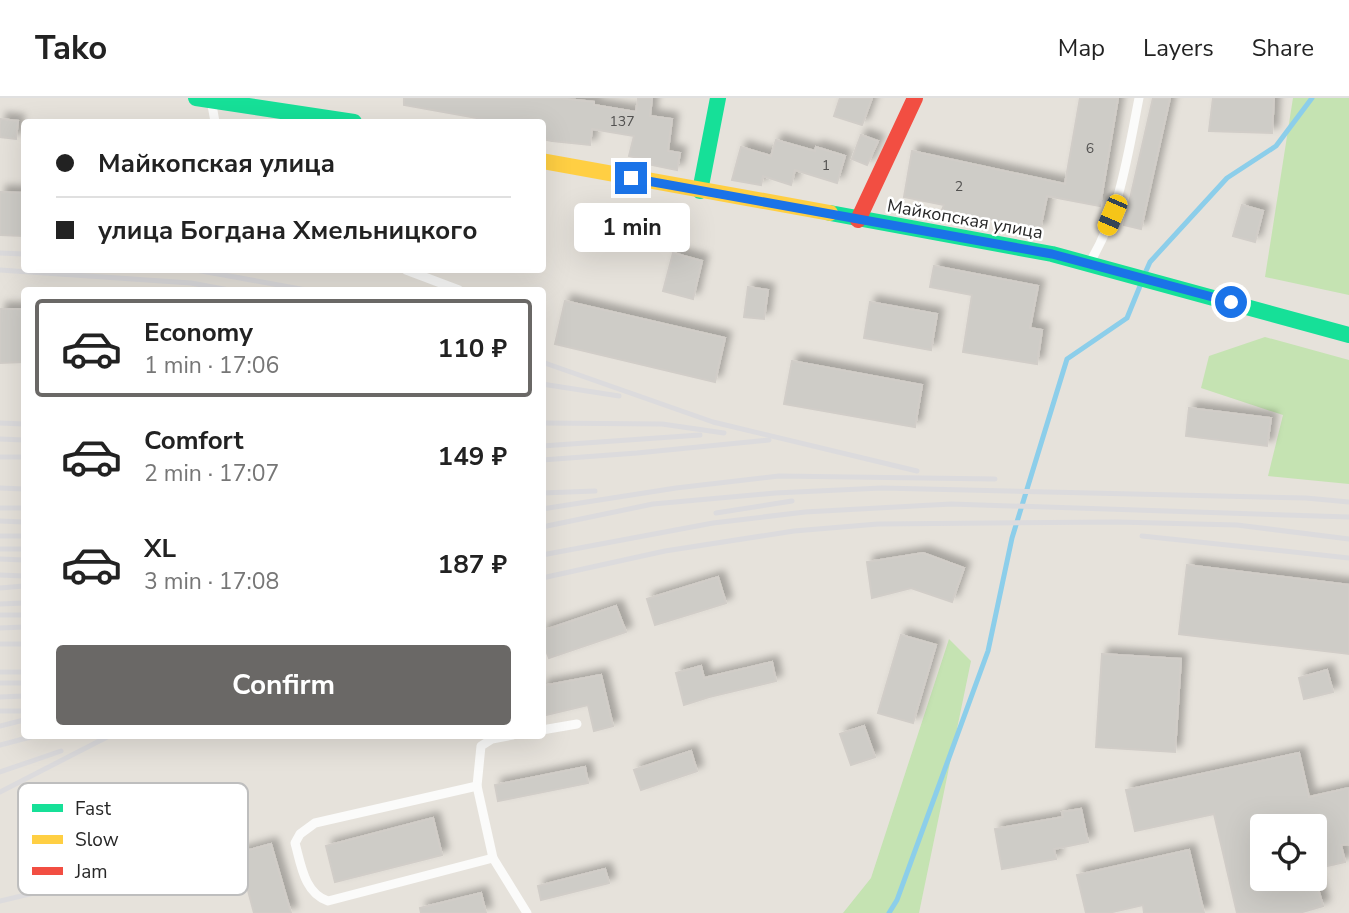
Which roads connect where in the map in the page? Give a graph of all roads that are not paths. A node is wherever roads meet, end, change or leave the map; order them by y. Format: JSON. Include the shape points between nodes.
{"nodes":[{"id":1,"x":718,"y":98,"type":"edge"},
{"id":2,"x":915,"y":98,"type":"edge"},
{"id":3,"x":1139,"y":98,"type":"edge"},
{"id":4,"x":203,"y":99,"type":"edge"},
{"id":5,"x":213,"y":119,"type":"edge"},
{"id":6,"x":334,"y":119,"type":"edge"},
{"id":7,"x":546,"y":162,"type":"edge"},
{"id":8,"x":700,"y":191,"type":"junction"},
{"id":9,"x":858,"y":220,"type":"junction"},
{"id":10,"x":1089,"y":264,"type":"junction"},
{"id":11,"x":414,"y":273,"type":"edge"},
{"id":12,"x":451,"y":287,"type":"edge"},
{"id":13,"x":1349,"y":335,"type":"edge"},
{"id":14,"x":577,"y":724,"type":"dead end"},
{"id":15,"x":546,"y":729,"type":"edge"},
{"id":16,"x":491,"y":739,"type":"edge"},
{"id":17,"x":477,"y":786,"type":"junction"},
{"id":18,"x":493,"y":858,"type":"junction"},
{"id":19,"x":527,"y":913,"type":"edge"}],
"edges":[{"from":1,"to":8,"type":"main road"},
{"from":2,"to":9,"type":"main road"},
{"from":3,"to":10,"type":"lane","via":[[1112,215]]},
{"from":4,"to":5,"type":"lane"},
{"from":4,"to":6,"type":"main road"},
{"from":7,"to":8,"type":"main road","name":"Майкопская улица"},
{"from":8,"to":9,"type":"main road","name":"Майкопская улица"},
{"from":9,"to":10,"type":"main road","name":"Майкопская улица"},
{"from":10,"to":13,"type":"main road","name":"Майкопская улица"},
{"from":11,"to":12,"type":"lane"},
{"from":14,"to":15,"type":"lane"},
{"from":16,"to":17,"type":"lane","via":[[481,746]]},
{"from":17,"to":18,"type":"lane"},
{"from":17,"to":18,"type":"lane","via":[[315,823],[295,842],[307,884],[328,901]]},
{"from":18,"to":19,"type":"lane"}]}
